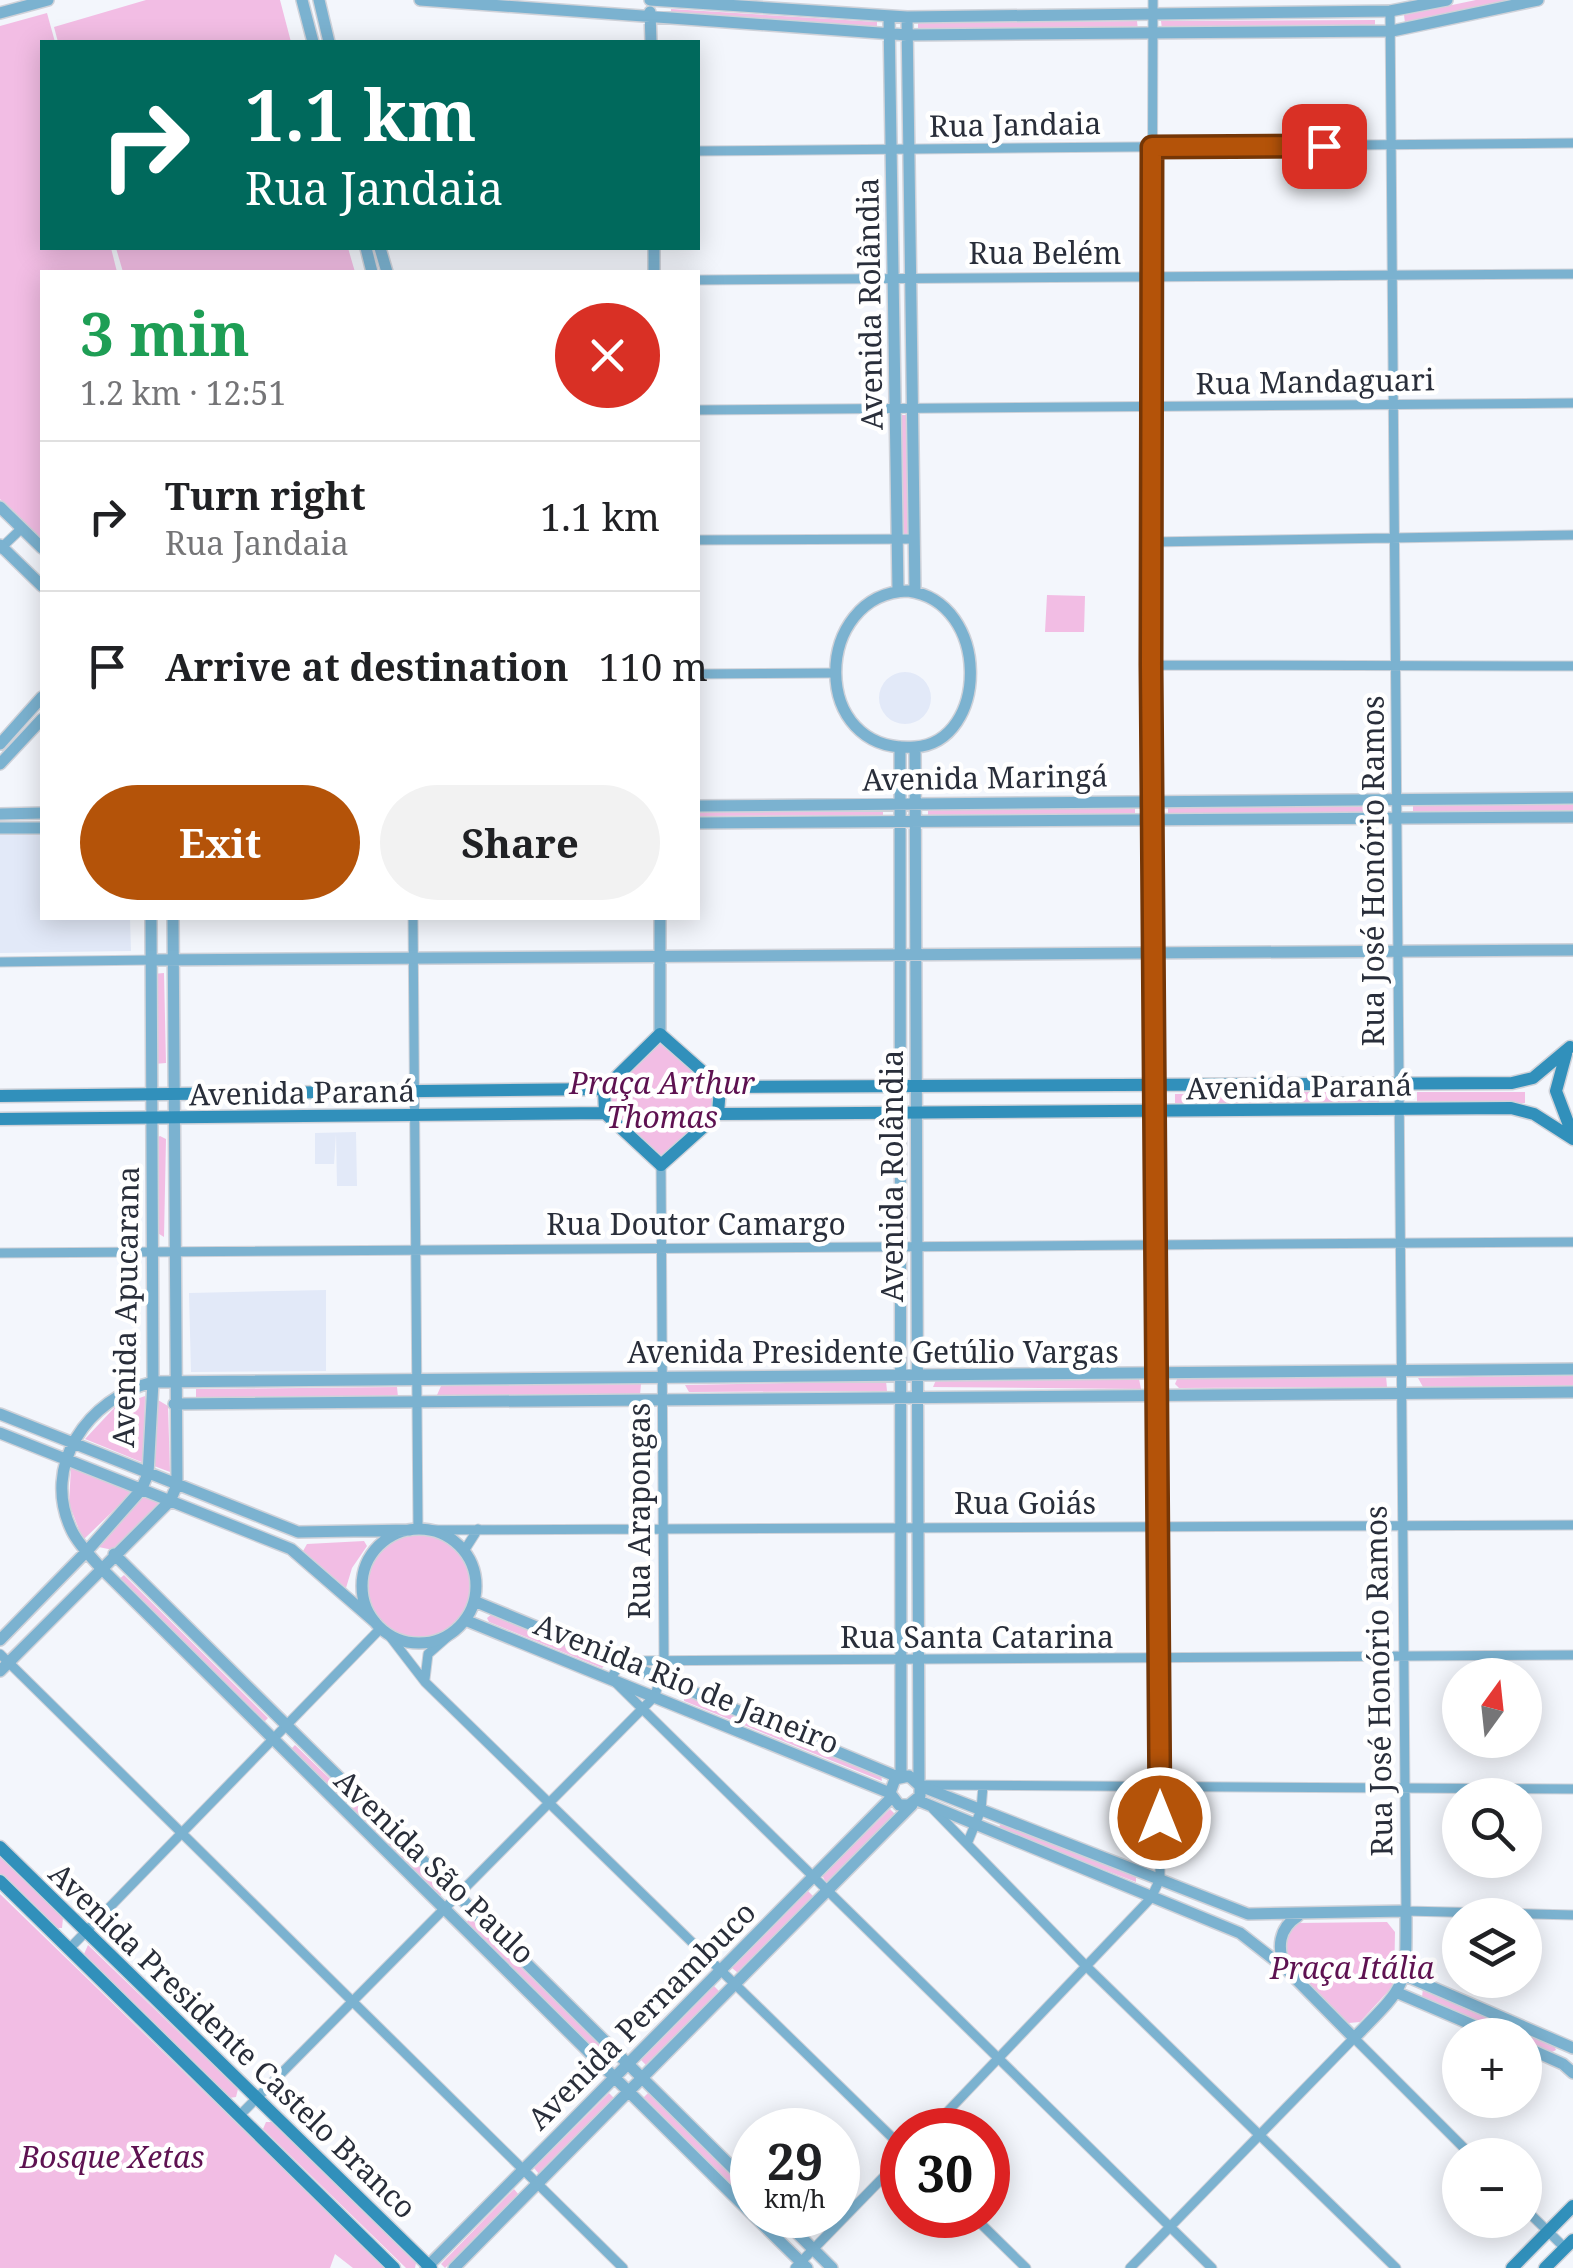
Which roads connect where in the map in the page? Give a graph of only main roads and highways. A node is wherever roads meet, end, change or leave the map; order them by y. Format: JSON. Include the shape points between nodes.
{"nodes":[{"id":1,"x":1571,"y":1045,"type":"edge"},
{"id":2,"x":720,"y":1087,"type":"junction"},
{"id":3,"x":604,"y":1089,"type":"junction"},
{"id":4,"x":572,"y":1090,"type":"junction"},
{"id":5,"x":386,"y":1092,"type":"junction"},
{"id":6,"x":454,"y":1092,"type":"junction"},
{"id":7,"x":99,"y":1095,"type":"junction"},
{"id":8,"x":201,"y":1095,"type":"junction"},
{"id":9,"x":0,"y":1096,"type":"edge"},
{"id":10,"x":605,"y":1113,"type":"junction"},
{"id":11,"x":575,"y":1114,"type":"junction"},
{"id":12,"x":718,"y":1114,"type":"junction"},
{"id":13,"x":455,"y":1115,"type":"junction"},
{"id":14,"x":388,"y":1116,"type":"junction"},
{"id":15,"x":99,"y":1118,"type":"junction"},
{"id":16,"x":0,"y":1119,"type":"edge"},
{"id":17,"x":203,"y":1119,"type":"junction"},
{"id":18,"x":1573,"y":1137,"type":"edge"},
{"id":19,"x":0,"y":1847,"type":"edge"},
{"id":20,"x":0,"y":1881,"type":"edge"},
{"id":21,"x":1573,"y":2206,"type":"edge"},
{"id":22,"x":1569,"y":2244,"type":"edge"},
{"id":23,"x":429,"y":2267,"type":"edge"},
{"id":24,"x":394,"y":2268,"type":"edge"},
{"id":25,"x":1512,"y":2268,"type":"edge"},
{"id":26,"x":1545,"y":2268,"type":"edge"}],
"edges":[{"from":1,"to":2,"type":"main road","name":"Avenida Paraná","via":[[1522,1082]]},
{"from":1,"to":18,"type":"main road","via":[[1556,1092]]},
{"from":2,"to":3,"type":"main road","via":[[660,1034]]},
{"from":2,"to":12,"type":"main road"},
{"from":3,"to":4,"type":"main road","name":"Avenida Paraná"},
{"from":3,"to":10,"type":"main road"},
{"from":4,"to":6,"type":"main road","name":"Avenida Paraná"},
{"from":4,"to":11,"type":"main road","via":[[583,1104]]},
{"from":5,"to":6,"type":"main road","name":"Avenida Paraná"},
{"from":5,"to":8,"type":"main road","name":"Avenida Paraná"},
{"from":5,"to":14,"type":"main road","via":[[395,1104]]},
{"from":6,"to":13,"type":"main road","via":[[446,1100]]},
{"from":7,"to":8,"type":"main road","name":"Avenida Paraná"},
{"from":7,"to":9,"type":"main road","name":"Avenida Paraná"},
{"from":7,"to":15,"type":"main road","via":[[105,1106]]},
{"from":8,"to":17,"type":"main road","via":[[196,1110]]},
{"from":10,"to":11,"type":"main road","name":"Avenida Paraná"},
{"from":10,"to":12,"type":"main road","via":[[661,1165]]},
{"from":11,"to":13,"type":"main road","name":"Avenida Paraná"},
{"from":12,"to":18,"type":"main road","name":"Avenida Paraná","via":[[1522,1109]]},
{"from":13,"to":14,"type":"main road","name":"Avenida Paraná"},
{"from":14,"to":17,"type":"main road","name":"Avenida Paraná"},
{"from":15,"to":16,"type":"main road","name":"Avenida Paraná"},
{"from":15,"to":17,"type":"main road","name":"Avenida Paraná"},
{"from":19,"to":23,"type":"main road","name":"Avenida Presidente Castelo Branco"},
{"from":20,"to":24,"type":"main road","name":"Avenida Presidente Castelo Branco"},
{"from":21,"to":25,"type":"main road"},
{"from":22,"to":26,"type":"main road"}]}
